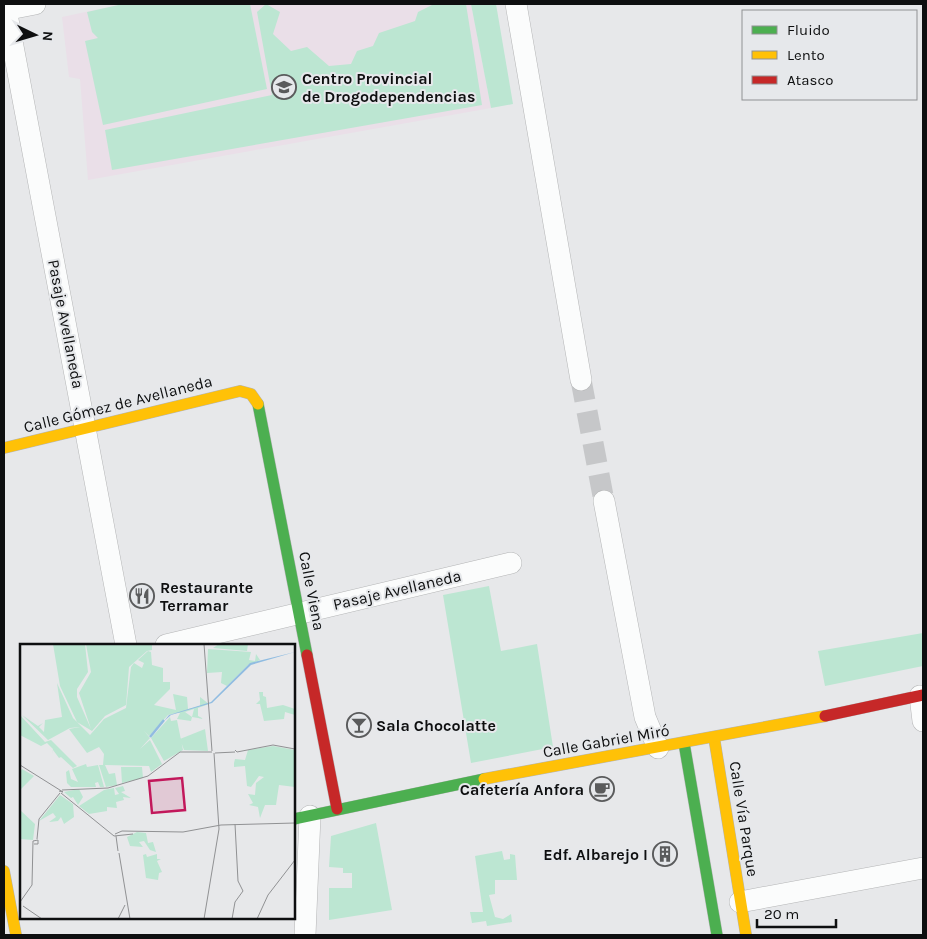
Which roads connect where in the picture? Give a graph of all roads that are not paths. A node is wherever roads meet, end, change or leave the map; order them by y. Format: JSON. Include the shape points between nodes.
{"nodes":[{"id":1,"x":35,"y":4,"type":"edge"},
{"id":2,"x":516,"y":4,"type":"edge"},
{"id":3,"x":5,"y":8,"type":"edge"},
{"id":4,"x":581,"y":380,"type":"tunnel mouth"},
{"id":5,"x":240,"y":391,"type":"joint"},
{"id":6,"x":85,"y":428,"type":"junction"},
{"id":7,"x":4,"y":448,"type":"edge"},
{"id":8,"x":604,"y":501,"type":"tunnel mouth"},
{"id":9,"x":511,"y":563,"type":"dead end"},
{"id":10,"x":300,"y":613,"type":"junction"},
{"id":11,"x":126,"y":644,"type":"edge"},
{"id":12,"x":170,"y":644,"type":"edge"},
{"id":13,"x":921,"y":695,"type":"edge"},
{"id":14,"x":923,"y":721,"type":"edge"},
{"id":15,"x":714,"y":737,"type":"junction"},
{"id":16,"x":684,"y":743,"type":"junction"},
{"id":17,"x":658,"y":748,"type":"junction"},
{"id":18,"x":337,"y":809,"type":"junction"},
{"id":19,"x":302,"y":817,"type":"edge"},
{"id":20,"x":923,"y":868,"type":"edge"},
{"id":21,"x":4,"y":871,"type":"edge"},
{"id":22,"x":20,"y":890,"type":"edge"},
{"id":23,"x":6,"y":894,"type":"edge"},
{"id":24,"x":740,"y":902,"type":"junction"},
{"id":25,"x":16,"y":935,"type":"edge"},
{"id":26,"x":305,"y":935,"type":"edge"},
{"id":27,"x":717,"y":935,"type":"edge"},
{"id":28,"x":746,"y":935,"type":"edge"}],
"edges":[{"from":1,"to":3,"type":"street"},
{"from":2,"to":4,"type":"street"},
{"from":3,"to":6,"type":"street","name":"Pasaje Avellaneda"},
{"from":5,"to":6,"type":"street","name":"Calle Gómez de Avellaneda"},
{"from":5,"to":10,"type":"street","name":"Calle Viena","via":[[251,394],[258,404]]},
{"from":6,"to":7,"type":"street","name":"Calle Gómez de Avellaneda"},
{"from":6,"to":11,"type":"street","name":"Pasaje Avellaneda"},
{"from":8,"to":17,"type":"street","via":[[645,717]]},
{"from":9,"to":10,"type":"street","name":"Pasaje Avellaneda"},
{"from":10,"to":12,"type":"street","name":"Pasaje Avellaneda"},
{"from":10,"to":18,"type":"street","name":"Calle Viena"},
{"from":13,"to":14,"type":"street"},
{"from":13,"to":15,"type":"street","name":"Calle Gabriel Miró"},
{"from":15,"to":16,"type":"street","name":"Calle Gabriel Miró"},
{"from":15,"to":24,"type":"street","name":"Calle Vía Parque"},
{"from":16,"to":17,"type":"street","name":"Calle Gabriel Miró"},
{"from":16,"to":27,"type":"street"},
{"from":17,"to":18,"type":"street","name":"Calle Gabriel Miró"},
{"from":18,"to":19,"type":"street","name":"Calle Gabriel Miró"},
{"from":19,"to":26,"type":"street"},
{"from":20,"to":24,"type":"street"},
{"from":21,"to":23,"type":"street"},
{"from":22,"to":23,"type":"street"},
{"from":23,"to":25,"type":"street"},
{"from":24,"to":28,"type":"street","name":"Calle Vía Parque"}]}
